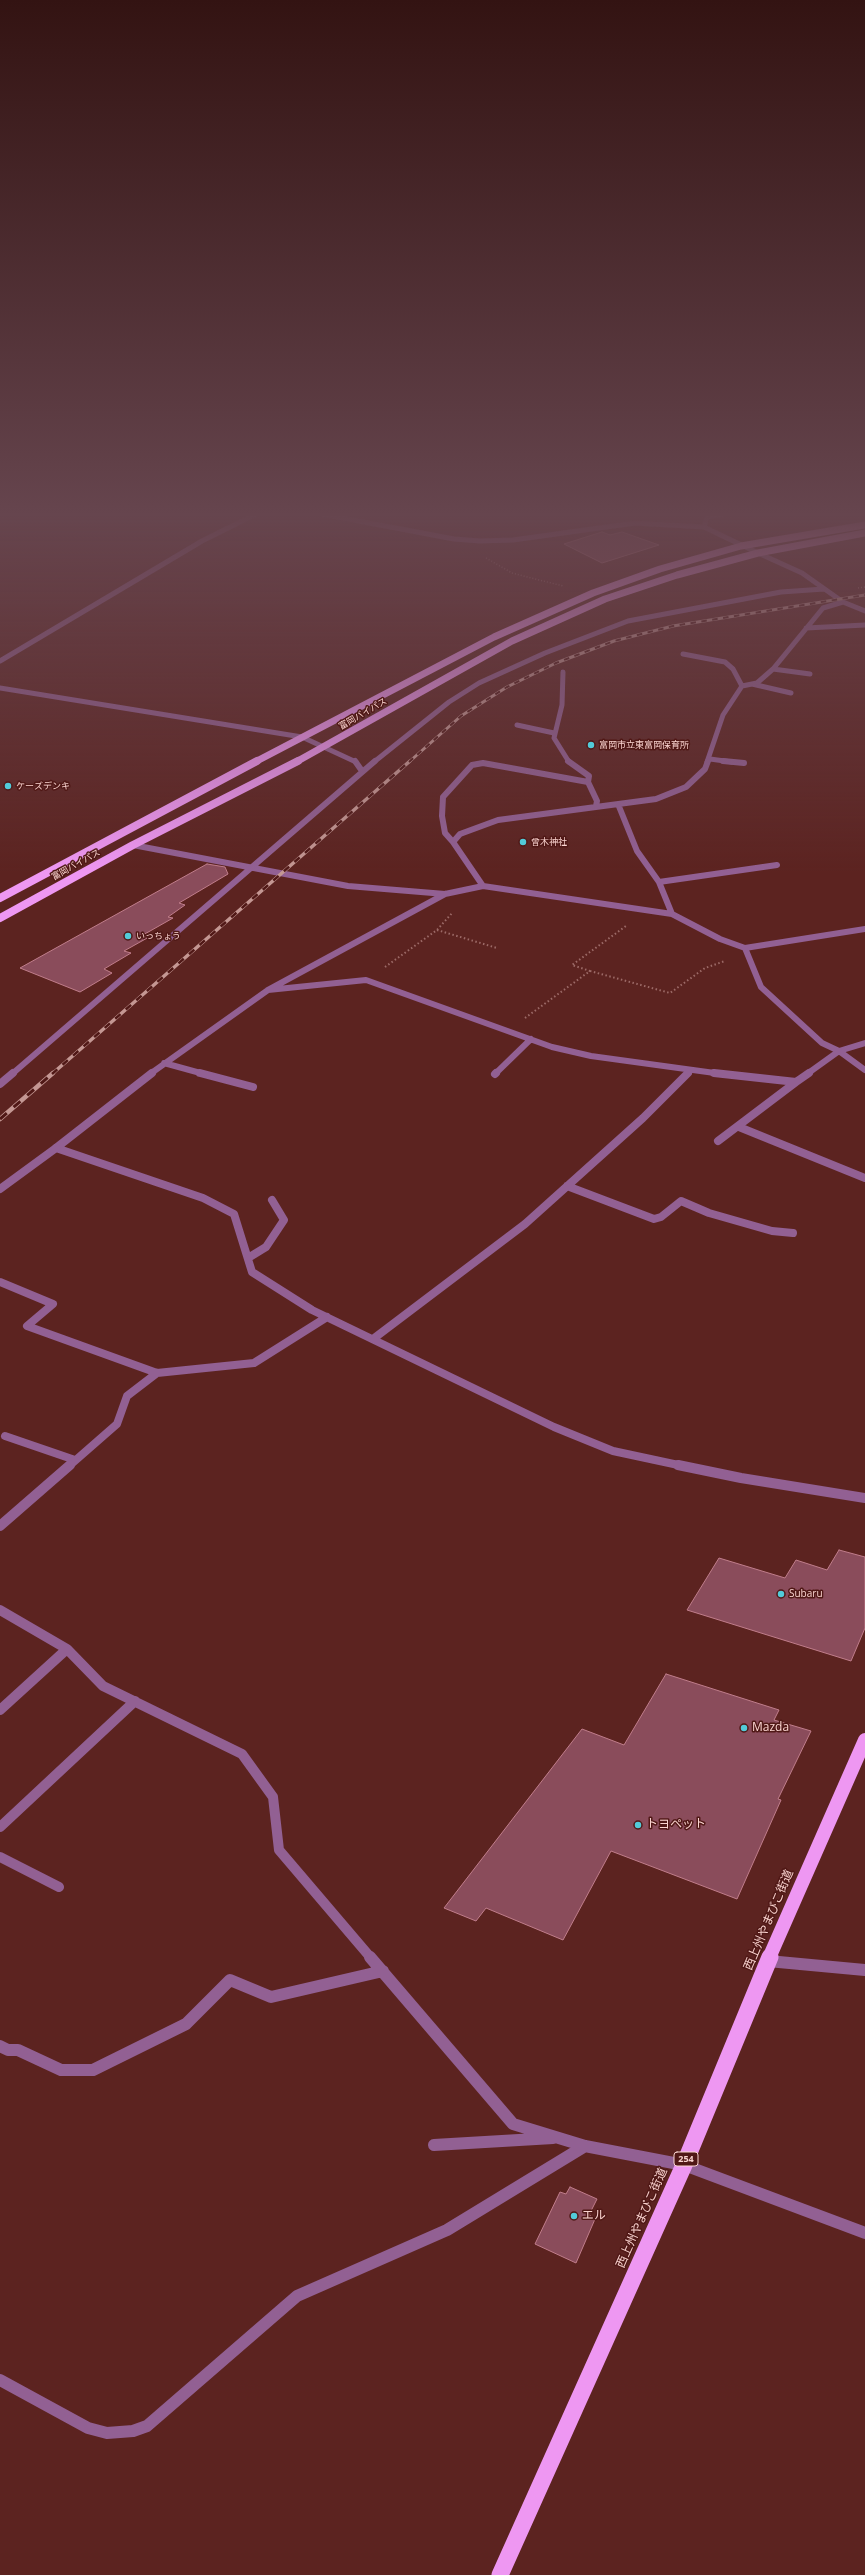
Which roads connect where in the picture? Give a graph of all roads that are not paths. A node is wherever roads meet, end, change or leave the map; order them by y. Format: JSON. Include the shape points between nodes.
{"nodes":[{"id":1,"x":49,"y":632,"type":"edge"},
{"id":2,"x":505,"y":632,"type":"edge"},
{"id":3,"x":532,"y":632,"type":"edge"},
{"id":4,"x":597,"y":632,"type":"edge"},
{"id":5,"x":803,"y":632,"type":"edge"},
{"id":6,"x":683,"y":654,"type":"dead end"},
{"id":7,"x":0,"y":661,"type":"edge"},
{"id":8,"x":773,"y":669,"type":"junction"},
{"id":9,"x":563,"y":672,"type":"dead end"},
{"id":10,"x":810,"y":674,"type":"dead end"},
{"id":11,"x":752,"y":684,"type":"junction"},
{"id":12,"x":742,"y":686,"type":"junction"},
{"id":13,"x":0,"y":688,"type":"edge"},
{"id":14,"x":791,"y":693,"type":"dead end"},
{"id":15,"x":517,"y":725,"type":"dead end"},
{"id":16,"x":554,"y":733,"type":"junction"},
{"id":17,"x":302,"y":737,"type":"junction"},
{"id":18,"x":323,"y":748,"type":"junction"},
{"id":19,"x":710,"y":759,"type":"junction"},
{"id":20,"x":744,"y":763,"type":"dead end"},
{"id":21,"x":362,"y":771,"type":"junction"},
{"id":22,"x":588,"y":782,"type":"junction"},
{"id":23,"x":618,"y":804,"type":"junction"},
{"id":24,"x":596,"y":806,"type":"junction"},
{"id":25,"x":453,"y":842,"type":"junction"},
{"id":26,"x":133,"y":845,"type":"junction"},
{"id":27,"x":777,"y":865,"type":"dead end"},
{"id":28,"x":254,"y":870,"type":"junction"},
{"id":29,"x":659,"y":882,"type":"junction"},
{"id":30,"x":483,"y":886,"type":"junction"},
{"id":31,"x":445,"y":894,"type":"junction"},
{"id":32,"x":0,"y":898,"type":"edge"},
{"id":33,"x":672,"y":914,"type":"junction"},
{"id":34,"x":0,"y":918,"type":"edge"},
{"id":35,"x":865,"y":928,"type":"edge"},
{"id":36,"x":745,"y":948,"type":"junction"},
{"id":37,"x":268,"y":990,"type":"junction"},
{"id":38,"x":531,"y":1039,"type":"junction"},
{"id":39,"x":865,"y":1043,"type":"edge"},
{"id":40,"x":839,"y":1051,"type":"junction"},
{"id":41,"x":164,"y":1063,"type":"junction"},
{"id":42,"x":691,"y":1070,"type":"junction"},
{"id":43,"x":865,"y":1070,"type":"edge"},
{"id":44,"x":495,"y":1074,"type":"dead end"},
{"id":45,"x":796,"y":1082,"type":"junction"},
{"id":46,"x":0,"y":1084,"type":"edge"},
{"id":47,"x":253,"y":1087,"type":"dead end"},
{"id":48,"x":739,"y":1127,"type":"junction"},
{"id":49,"x":718,"y":1141,"type":"dead end"},
{"id":50,"x":56,"y":1148,"type":"junction"},
{"id":51,"x":865,"y":1178,"type":"edge"},
{"id":52,"x":567,"y":1186,"type":"junction"},
{"id":53,"x":0,"y":1189,"type":"edge"},
{"id":54,"x":272,"y":1200,"type":"dead end"},
{"id":55,"x":793,"y":1233,"type":"dead end"},
{"id":56,"x":248,"y":1258,"type":"junction"},
{"id":57,"x":0,"y":1282,"type":"edge"},
{"id":58,"x":327,"y":1317,"type":"junction"},
{"id":59,"x":373,"y":1339,"type":"junction"},
{"id":60,"x":157,"y":1372,"type":"junction"},
{"id":61,"x":5,"y":1436,"type":"dead end"},
{"id":62,"x":75,"y":1460,"type":"junction"},
{"id":63,"x":865,"y":1498,"type":"edge"},
{"id":64,"x":0,"y":1526,"type":"edge"},
{"id":65,"x":0,"y":1610,"type":"edge"},
{"id":66,"x":67,"y":1649,"type":"junction"},
{"id":67,"x":135,"y":1701,"type":"junction"},
{"id":68,"x":0,"y":1710,"type":"edge"},
{"id":69,"x":865,"y":1740,"type":"edge"},
{"id":70,"x":0,"y":1827,"type":"edge"},
{"id":71,"x":0,"y":1857,"type":"edge"},
{"id":72,"x":59,"y":1887,"type":"dead end"},
{"id":73,"x":768,"y":1962,"type":"junction"},
{"id":74,"x":865,"y":1970,"type":"edge"},
{"id":75,"x":382,"y":1971,"type":"junction"},
{"id":76,"x":0,"y":2046,"type":"edge"},
{"id":77,"x":559,"y":2138,"type":"junction"},
{"id":78,"x":434,"y":2145,"type":"dead end"},
{"id":79,"x":585,"y":2146,"type":"junction"},
{"id":80,"x":684,"y":2165,"type":"junction"},
{"id":81,"x":865,"y":2233,"type":"edge"},
{"id":82,"x":0,"y":2380,"type":"edge"},
{"id":83,"x":500,"y":2575,"type":"edge"}],
"edges":[{"from":1,"to":7,"type":"street"},
{"from":2,"to":17,"type":"highway","name":"富岡バイパス"},
{"from":3,"to":18,"type":"highway","name":"富岡バイパス"},
{"from":4,"to":21,"type":"street","via":[[486,680],[448,702]]},
{"from":5,"to":8,"type":"street"},
{"from":6,"to":12,"type":"street","via":[[725,662],[733,669]]},
{"from":8,"to":10,"type":"street"},
{"from":8,"to":11,"type":"street","via":[[757,683]]},
{"from":9,"to":16,"type":"street","via":[[562,705]]},
{"from":11,"to":12,"type":"street"},
{"from":11,"to":14,"type":"street"},
{"from":12,"to":19,"type":"street","via":[[723,715]]},
{"from":13,"to":17,"type":"street"},
{"from":15,"to":16,"type":"street"},
{"from":16,"to":22,"type":"street","via":[[562,754],[589,776]]},
{"from":17,"to":18,"type":"street"},
{"from":17,"to":32,"type":"highway","name":"富岡バイパス"},
{"from":18,"to":21,"type":"street","via":[[355,760]]},
{"from":18,"to":26,"type":"highway","name":"富岡バイパス"},
{"from":19,"to":20,"type":"street"},
{"from":19,"to":23,"type":"street","via":[[705,769],[683,788],[656,799]]},
{"from":21,"to":28,"type":"street"},
{"from":22,"to":24,"type":"street","via":[[597,802]]},
{"from":22,"to":25,"type":"street","via":[[483,763],[472,765],[443,797],[442,816],[445,833]]},
{"from":23,"to":24,"type":"street"},
{"from":23,"to":29,"type":"street","via":[[637,851]]},
{"from":24,"to":25,"type":"street","via":[[498,820],[460,834]]},
{"from":25,"to":30,"type":"street"},
{"from":26,"to":28,"type":"street"},
{"from":26,"to":34,"type":"highway","name":"富岡バイパス"},
{"from":27,"to":29,"type":"street"},
{"from":28,"to":31,"type":"street","via":[[348,886]]},
{"from":28,"to":46,"type":"street"},
{"from":29,"to":33,"type":"street"},
{"from":30,"to":31,"type":"street"},
{"from":30,"to":33,"type":"street"},
{"from":31,"to":37,"type":"street"},
{"from":33,"to":36,"type":"street","via":[[720,939]]},
{"from":35,"to":36,"type":"street"},
{"from":36,"to":40,"type":"street","via":[[761,987],[822,1043]]},
{"from":37,"to":38,"type":"street","via":[[366,980],[505,1032]]},
{"from":37,"to":41,"type":"street"},
{"from":38,"to":42,"type":"street","via":[[591,1056]]},
{"from":38,"to":44,"type":"street"},
{"from":39,"to":40,"type":"street"},
{"from":40,"to":43,"type":"street"},
{"from":40,"to":45,"type":"street"},
{"from":41,"to":47,"type":"street"},
{"from":41,"to":50,"type":"street"},
{"from":42,"to":45,"type":"street"},
{"from":42,"to":52,"type":"street"},
{"from":45,"to":48,"type":"street"},
{"from":48,"to":49,"type":"street"},
{"from":48,"to":51,"type":"street"},
{"from":50,"to":53,"type":"street"},
{"from":50,"to":56,"type":"street","via":[[203,1198],[234,1214]]},
{"from":52,"to":55,"type":"street","via":[[654,1220],[661,1218],[681,1202],[772,1231]]},
{"from":52,"to":59,"type":"street","via":[[525,1224]]},
{"from":54,"to":56,"type":"street","via":[[284,1220],[266,1247]]},
{"from":56,"to":58,"type":"street","via":[[252,1272]]},
{"from":57,"to":60,"type":"street","via":[[53,1304],[27,1326]]},
{"from":58,"to":59,"type":"street"},
{"from":58,"to":60,"type":"street","via":[[254,1363]]},
{"from":59,"to":63,"type":"street","via":[[554,1427],[613,1451],[741,1478]]},
{"from":60,"to":62,"type":"street","via":[[127,1396],[117,1424]]},
{"from":61,"to":62,"type":"street"},
{"from":62,"to":64,"type":"street"},
{"from":65,"to":66,"type":"street"},
{"from":66,"to":67,"type":"street","via":[[103,1686]]},
{"from":66,"to":68,"type":"street"},
{"from":67,"to":70,"type":"street"},
{"from":67,"to":75,"type":"street","via":[[242,1754],[273,1796],[279,1850]]},
{"from":69,"to":73,"type":"highway","name":"西上州やまびこ街道","number":"254"},
{"from":71,"to":72,"type":"street"},
{"from":73,"to":74,"type":"street"},
{"from":73,"to":80,"type":"highway","name":"西上州やまびこ街道","number":"254"},
{"from":75,"to":76,"type":"street","via":[[271,1997],[230,1980],[186,2024],[93,2070],[61,2070],[18,2050],[8,2050]]},
{"from":75,"to":77,"type":"street","via":[[514,2124]]},
{"from":77,"to":78,"type":"street"},
{"from":77,"to":79,"type":"street"},
{"from":79,"to":80,"type":"street"},
{"from":79,"to":82,"type":"street","via":[[447,2230],[298,2296],[147,2426],[133,2432],[107,2433],[88,2428]]},
{"from":80,"to":81,"type":"street"},
{"from":80,"to":83,"type":"highway","name":"西上州やまびこ街道","number":"254"}]}
